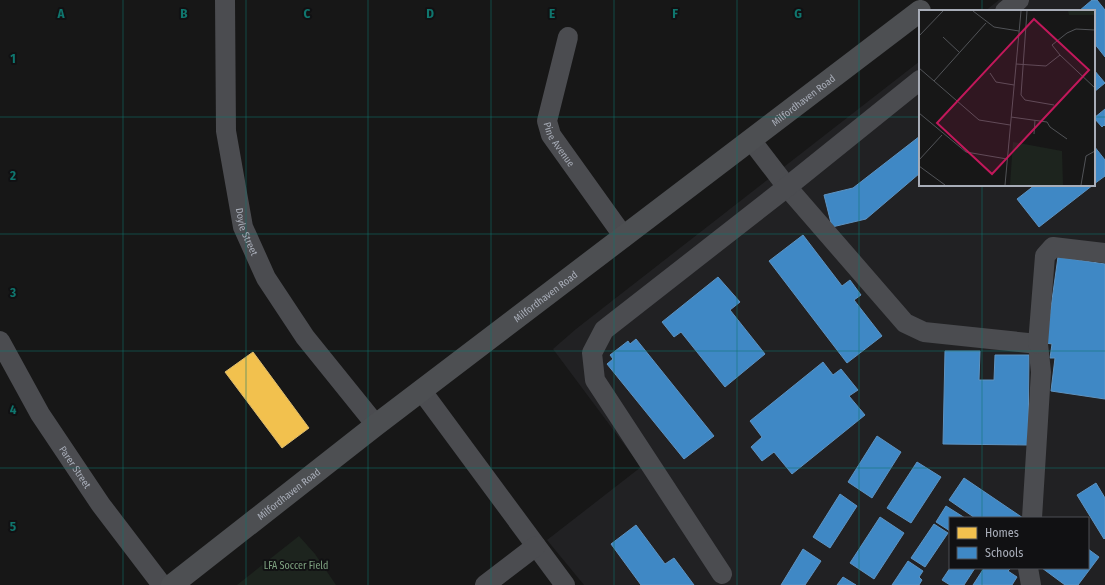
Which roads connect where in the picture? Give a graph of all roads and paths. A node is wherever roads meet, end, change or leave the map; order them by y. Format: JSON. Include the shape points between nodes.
{"nodes":[{"id":1,"x":225,"y":0,"type":"edge"},
{"id":2,"x":934,"y":0,"type":"edge"},
{"id":3,"x":1018,"y":0,"type":"edge"},
{"id":4,"x":921,"y":10,"type":"edge"},
{"id":5,"x":1006,"y":10,"type":"edge"},
{"id":6,"x":919,"y":12,"type":"edge"},
{"id":7,"x":568,"y":37,"type":"dead end"},
{"id":8,"x":919,"y":81,"type":"edge"},
{"id":9,"x":751,"y":140,"type":"junction"},
{"id":10,"x":787,"y":187,"type":"junction"},
{"id":11,"x":624,"y":237,"type":"junction"},
{"id":12,"x":1105,"y":253,"type":"edge"},
{"id":13,"x":0,"y":341,"type":"edge"},
{"id":14,"x":1038,"y":344,"type":"junction"},
{"id":15,"x":422,"y":390,"type":"junction"},
{"id":16,"x":376,"y":425,"type":"junction"},
{"id":17,"x":1032,"y":517,"type":"edge"},
{"id":18,"x":536,"y":546,"type":"junction"},
{"id":19,"x":1028,"y":569,"type":"edge"},
{"id":20,"x":722,"y":574,"type":"dead end"},
{"id":21,"x":162,"y":585,"type":"edge"},
{"id":22,"x":172,"y":585,"type":"edge"},
{"id":23,"x":485,"y":585,"type":"edge"},
{"id":24,"x":565,"y":585,"type":"edge"},
{"id":25,"x":1031,"y":585,"type":"edge"}],
"edges":[{"from":1,"to":16,"type":"street","name":"Doyle Street","via":[[226,131],[243,227],[266,278],[305,337]]},
{"from":2,"to":4,"type":"main road","name":"Milfordhaven Road"},
{"from":3,"to":5,"type":"street"},
{"from":6,"to":9,"type":"main road","name":"Milfordhaven Road"},
{"from":7,"to":11,"type":"street","name":"Pine Avenue","via":[[547,121],[551,135]]},
{"from":8,"to":10,"type":"street"},
{"from":9,"to":10,"type":"street"},
{"from":9,"to":11,"type":"main road","name":"Milfordhaven Road"},
{"from":10,"to":14,"type":"street","via":[[906,323],[924,332]]},
{"from":10,"to":20,"type":"street","via":[[604,330],[592,353],[595,380]]},
{"from":11,"to":15,"type":"main road","name":"Milfordhaven Road"},
{"from":12,"to":14,"type":"street","via":[[1053,247],[1045,256]]},
{"from":13,"to":21,"type":"street","name":"Parer Street","via":[[40,414],[101,505]]},
{"from":14,"to":17,"type":"street","via":[[1041,372]]},
{"from":15,"to":16,"type":"main road","name":"Milfordhaven Road"},
{"from":15,"to":18,"type":"street"},
{"from":16,"to":22,"type":"main road","name":"Milfordhaven Road"},
{"from":18,"to":23,"type":"street"},
{"from":18,"to":24,"type":"street"},
{"from":19,"to":25,"type":"street"}]}
